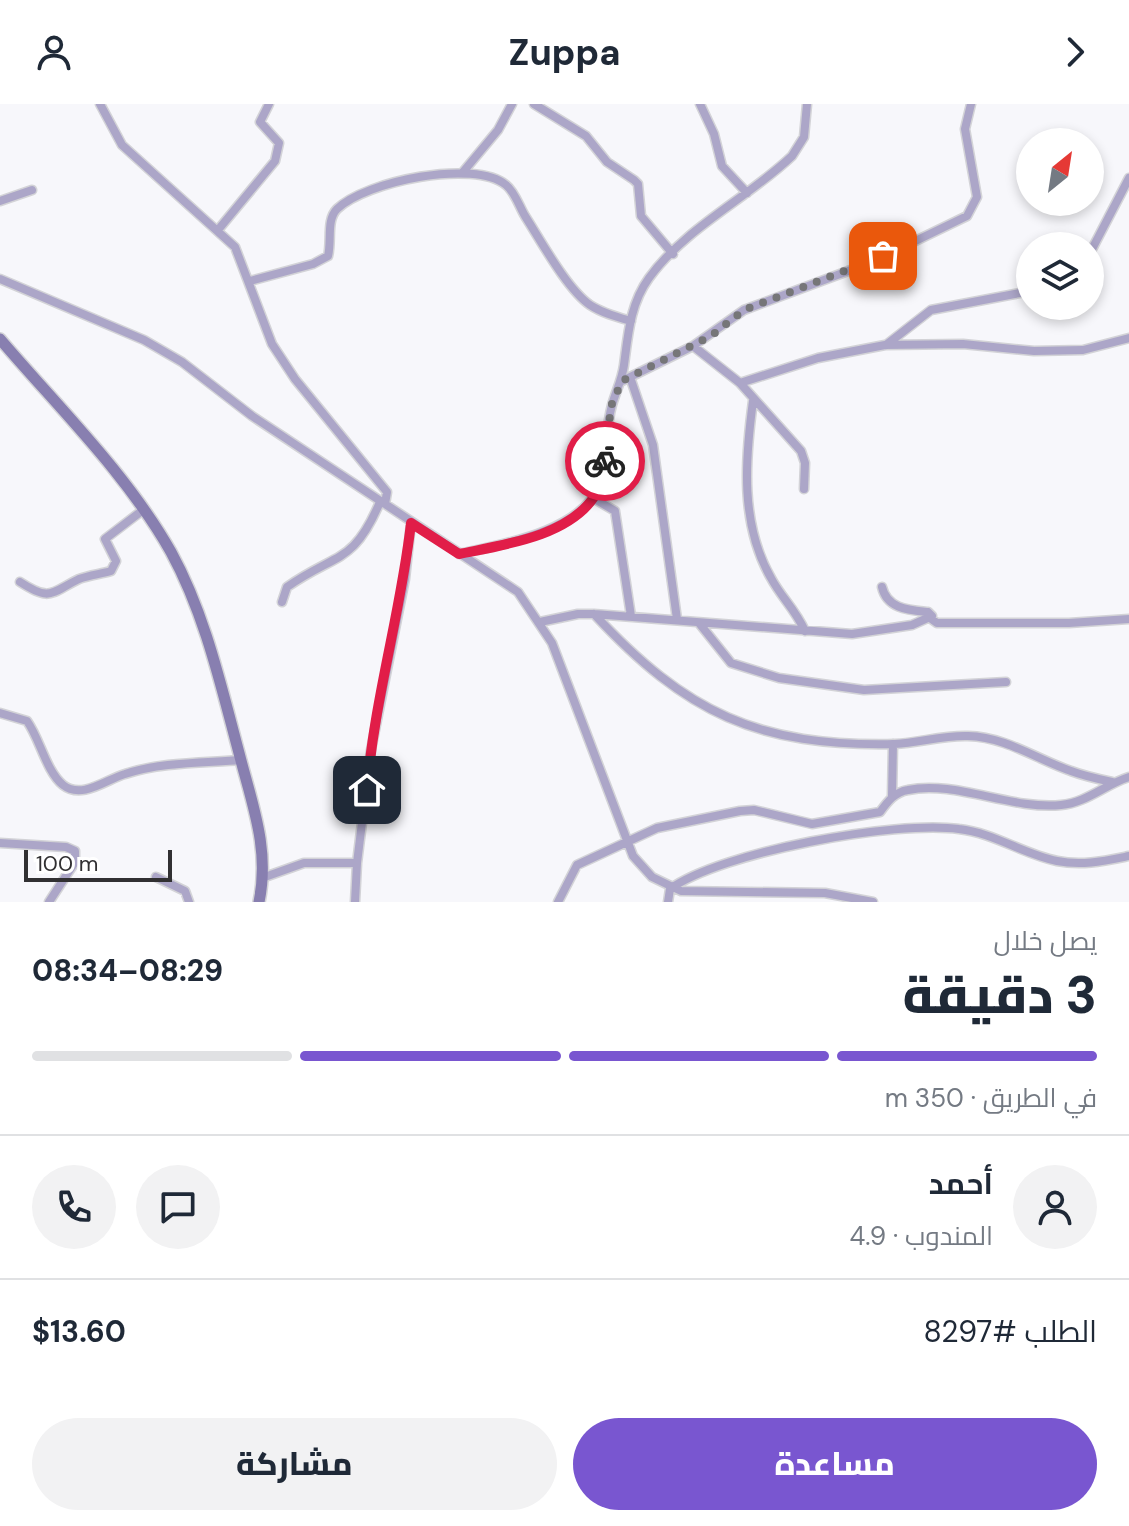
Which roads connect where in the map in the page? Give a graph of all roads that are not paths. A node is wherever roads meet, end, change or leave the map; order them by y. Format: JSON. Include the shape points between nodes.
{"nodes":[{"id":1,"x":100,"y":104,"type":"edge"},
{"id":2,"x":269,"y":104,"type":"edge"},
{"id":3,"x":512,"y":104,"type":"edge"},
{"id":4,"x":534,"y":104,"type":"edge"},
{"id":5,"x":700,"y":104,"type":"edge"},
{"id":6,"x":807,"y":104,"type":"edge"},
{"id":7,"x":971,"y":104,"type":"edge"},
{"id":8,"x":463,"y":172,"type":"junction"},
{"id":9,"x":1129,"y":178,"type":"edge"},
{"id":10,"x":32,"y":190,"type":"dead end"},
{"id":11,"x":747,"y":193,"type":"junction"},
{"id":12,"x":0,"y":201,"type":"edge"},
{"id":13,"x":218,"y":230,"type":"junction"},
{"id":14,"x":1101,"y":232,"type":"edge"},
{"id":15,"x":673,"y":254,"type":"junction"},
{"id":16,"x":0,"y":279,"type":"edge"},
{"id":17,"x":250,"y":281,"type":"junction"},
{"id":18,"x":1016,"y":294,"type":"edge"},
{"id":19,"x":631,"y":321,"type":"junction"},
{"id":20,"x":1129,"y":338,"type":"edge"},
{"id":21,"x":0,"y":339,"type":"edge"},
{"id":22,"x":885,"y":345,"type":"junction"},
{"id":23,"x":693,"y":346,"type":"junction"},
{"id":24,"x":626,"y":379,"type":"junction"},
{"id":25,"x":740,"y":383,"type":"junction"},
{"id":26,"x":753,"y":401,"type":"junction"},
{"id":27,"x":804,"y":489,"type":"dead end"},
{"id":28,"x":593,"y":498,"type":"junction"},
{"id":29,"x":382,"y":503,"type":"junction"},
{"id":30,"x":143,"y":510,"type":"junction"},
{"id":31,"x":411,"y":523,"type":"junction"},
{"id":32,"x":459,"y":554,"type":"junction"},
{"id":33,"x":20,"y":582,"type":"dead end"},
{"id":34,"x":882,"y":587,"type":"dead end"},
{"id":35,"x":282,"y":602,"type":"dead end"},
{"id":36,"x":594,"y":614,"type":"junction"},
{"id":37,"x":631,"y":616,"type":"junction"},
{"id":38,"x":930,"y":618,"type":"junction"},
{"id":39,"x":677,"y":619,"type":"junction"},
{"id":40,"x":1129,"y":619,"type":"edge"},
{"id":41,"x":540,"y":622,"type":"junction"},
{"id":42,"x":699,"y":623,"type":"junction"},
{"id":43,"x":805,"y":631,"type":"junction"},
{"id":44,"x":1006,"y":682,"type":"dead end"},
{"id":45,"x":0,"y":713,"type":"edge"},
{"id":46,"x":893,"y":744,"type":"junction"},
{"id":47,"x":241,"y":760,"type":"junction"},
{"id":48,"x":1129,"y":777,"type":"edge"},
{"id":49,"x":1112,"y":782,"type":"junction"},
{"id":50,"x":892,"y":796,"type":"junction"},
{"id":51,"x":627,"y":841,"type":"junction"},
{"id":52,"x":0,"y":843,"type":"edge"},
{"id":53,"x":1129,"y":856,"type":"edge"},
{"id":54,"x":357,"y":863,"type":"junction"},
{"id":55,"x":156,"y":877,"type":"dead end"},
{"id":56,"x":262,"y":878,"type":"junction"},
{"id":57,"x":670,"y":889,"type":"junction"},
{"id":58,"x":49,"y":902,"type":"edge"},
{"id":59,"x":189,"y":902,"type":"edge"},
{"id":60,"x":259,"y":902,"type":"edge"},
{"id":61,"x":355,"y":902,"type":"edge"},
{"id":62,"x":558,"y":902,"type":"edge"},
{"id":63,"x":668,"y":902,"type":"edge"},
{"id":64,"x":873,"y":902,"type":"edge"}],
"edges":[{"from":1,"to":13,"type":"street","via":[[122,145]]},
{"from":2,"to":13,"type":"street","via":[[260,122],[279,143],[275,161]]},
{"from":3,"to":8,"type":"street"},
{"from":4,"to":15,"type":"street","via":[[586,136],[607,162],[638,184],[641,216]]},
{"from":5,"to":11,"type":"street","via":[[722,166]]},
{"from":6,"to":11,"type":"street","via":[[804,137],[792,156]]},
{"from":7,"to":23,"type":"street","via":[[965,129],[977,197],[967,216],[872,262],[744,310]]},
{"from":8,"to":17,"type":"street","via":[[396,182],[347,203],[335,211],[330,224],[328,256]]},
{"from":8,"to":19,"type":"street","via":[[484,173],[507,185],[578,293],[589,305]]},
{"from":9,"to":14,"type":"street"},
{"from":10,"to":12,"type":"street"},
{"from":11,"to":15,"type":"street"},
{"from":13,"to":17,"type":"street","via":[[235,247]]},
{"from":15,"to":19,"type":"street","via":[[648,279]]},
{"from":16,"to":29,"type":"street","via":[[144,340],[182,362]]},
{"from":17,"to":29,"type":"street","via":[[272,344],[387,492]]},
{"from":18,"to":22,"type":"street","via":[[931,310]]},
{"from":19,"to":24,"type":"street"},
{"from":20,"to":22,"type":"street","via":[[1083,350]]},
{"from":21,"to":30,"type":"street"},
{"from":22,"to":25,"type":"street","via":[[818,358]]},
{"from":23,"to":24,"type":"street"},
{"from":23,"to":25,"type":"street"},
{"from":24,"to":28,"type":"street","via":[[611,406],[607,450]]},
{"from":24,"to":39,"type":"street","via":[[653,445]]},
{"from":25,"to":26,"type":"street"},
{"from":26,"to":27,"type":"street","via":[[801,451]]},
{"from":26,"to":43,"type":"street","via":[[745,489],[748,514],[769,575]]},
{"from":28,"to":32,"type":"street","via":[[553,527]]},
{"from":28,"to":37,"type":"street","via":[[615,511]]},
{"from":29,"to":31,"type":"street"},
{"from":29,"to":35,"type":"street","via":[[355,548],[287,587]]},
{"from":30,"to":33,"type":"street","via":[[105,539],[116,561],[111,571],[85,577],[51,595]]},
{"from":30,"to":47,"type":"street","via":[[193,600]]},
{"from":31,"to":32,"type":"street"},
{"from":31,"to":54,"type":"street"},
{"from":32,"to":41,"type":"street","via":[[518,592]]},
{"from":34,"to":38,"type":"street","via":[[894,605],[928,612]]},
{"from":36,"to":37,"type":"street"},
{"from":36,"to":41,"type":"street"},
{"from":36,"to":46,"type":"street","via":[[615,638],[715,715],[755,730]]},
{"from":37,"to":39,"type":"street"},
{"from":38,"to":40,"type":"street","via":[[937,623],[994,624]]},
{"from":38,"to":43,"type":"street","via":[[852,634]]},
{"from":39,"to":42,"type":"street"},
{"from":41,"to":51,"type":"street","via":[[571,686]]},
{"from":42,"to":43,"type":"street"},
{"from":42,"to":44,"type":"street","via":[[731,663],[779,678],[864,690]]},
{"from":45,"to":47,"type":"street","via":[[27,721],[58,779],[71,789],[101,787],[110,778],[145,768]]},
{"from":46,"to":49,"type":"street","via":[[968,736],[1003,741],[1072,772]]},
{"from":46,"to":50,"type":"street"},
{"from":47,"to":56,"type":"street","via":[[260,825]]},
{"from":48,"to":49,"type":"street"},
{"from":49,"to":50,"type":"street","via":[[1073,804],[1056,806],[931,789]]},
{"from":50,"to":51,"type":"street","via":[[880,812],[812,824],[740,811],[657,828]]},
{"from":51,"to":57,"type":"street","via":[[643,868]]},
{"from":51,"to":62,"type":"street","via":[[577,865]]},
{"from":52,"to":58,"type":"street","via":[[75,851],[75,862]]},
{"from":53,"to":57,"type":"street","via":[[1092,864],[1055,861],[967,830],[911,829],[850,836],[724,863]]},
{"from":54,"to":56,"type":"street","via":[[309,862]]},
{"from":54,"to":61,"type":"street"},
{"from":55,"to":59,"type":"street","via":[[185,891]]},
{"from":56,"to":60,"type":"street"},
{"from":57,"to":63,"type":"street"},
{"from":57,"to":64,"type":"street","via":[[825,893]]}]}
